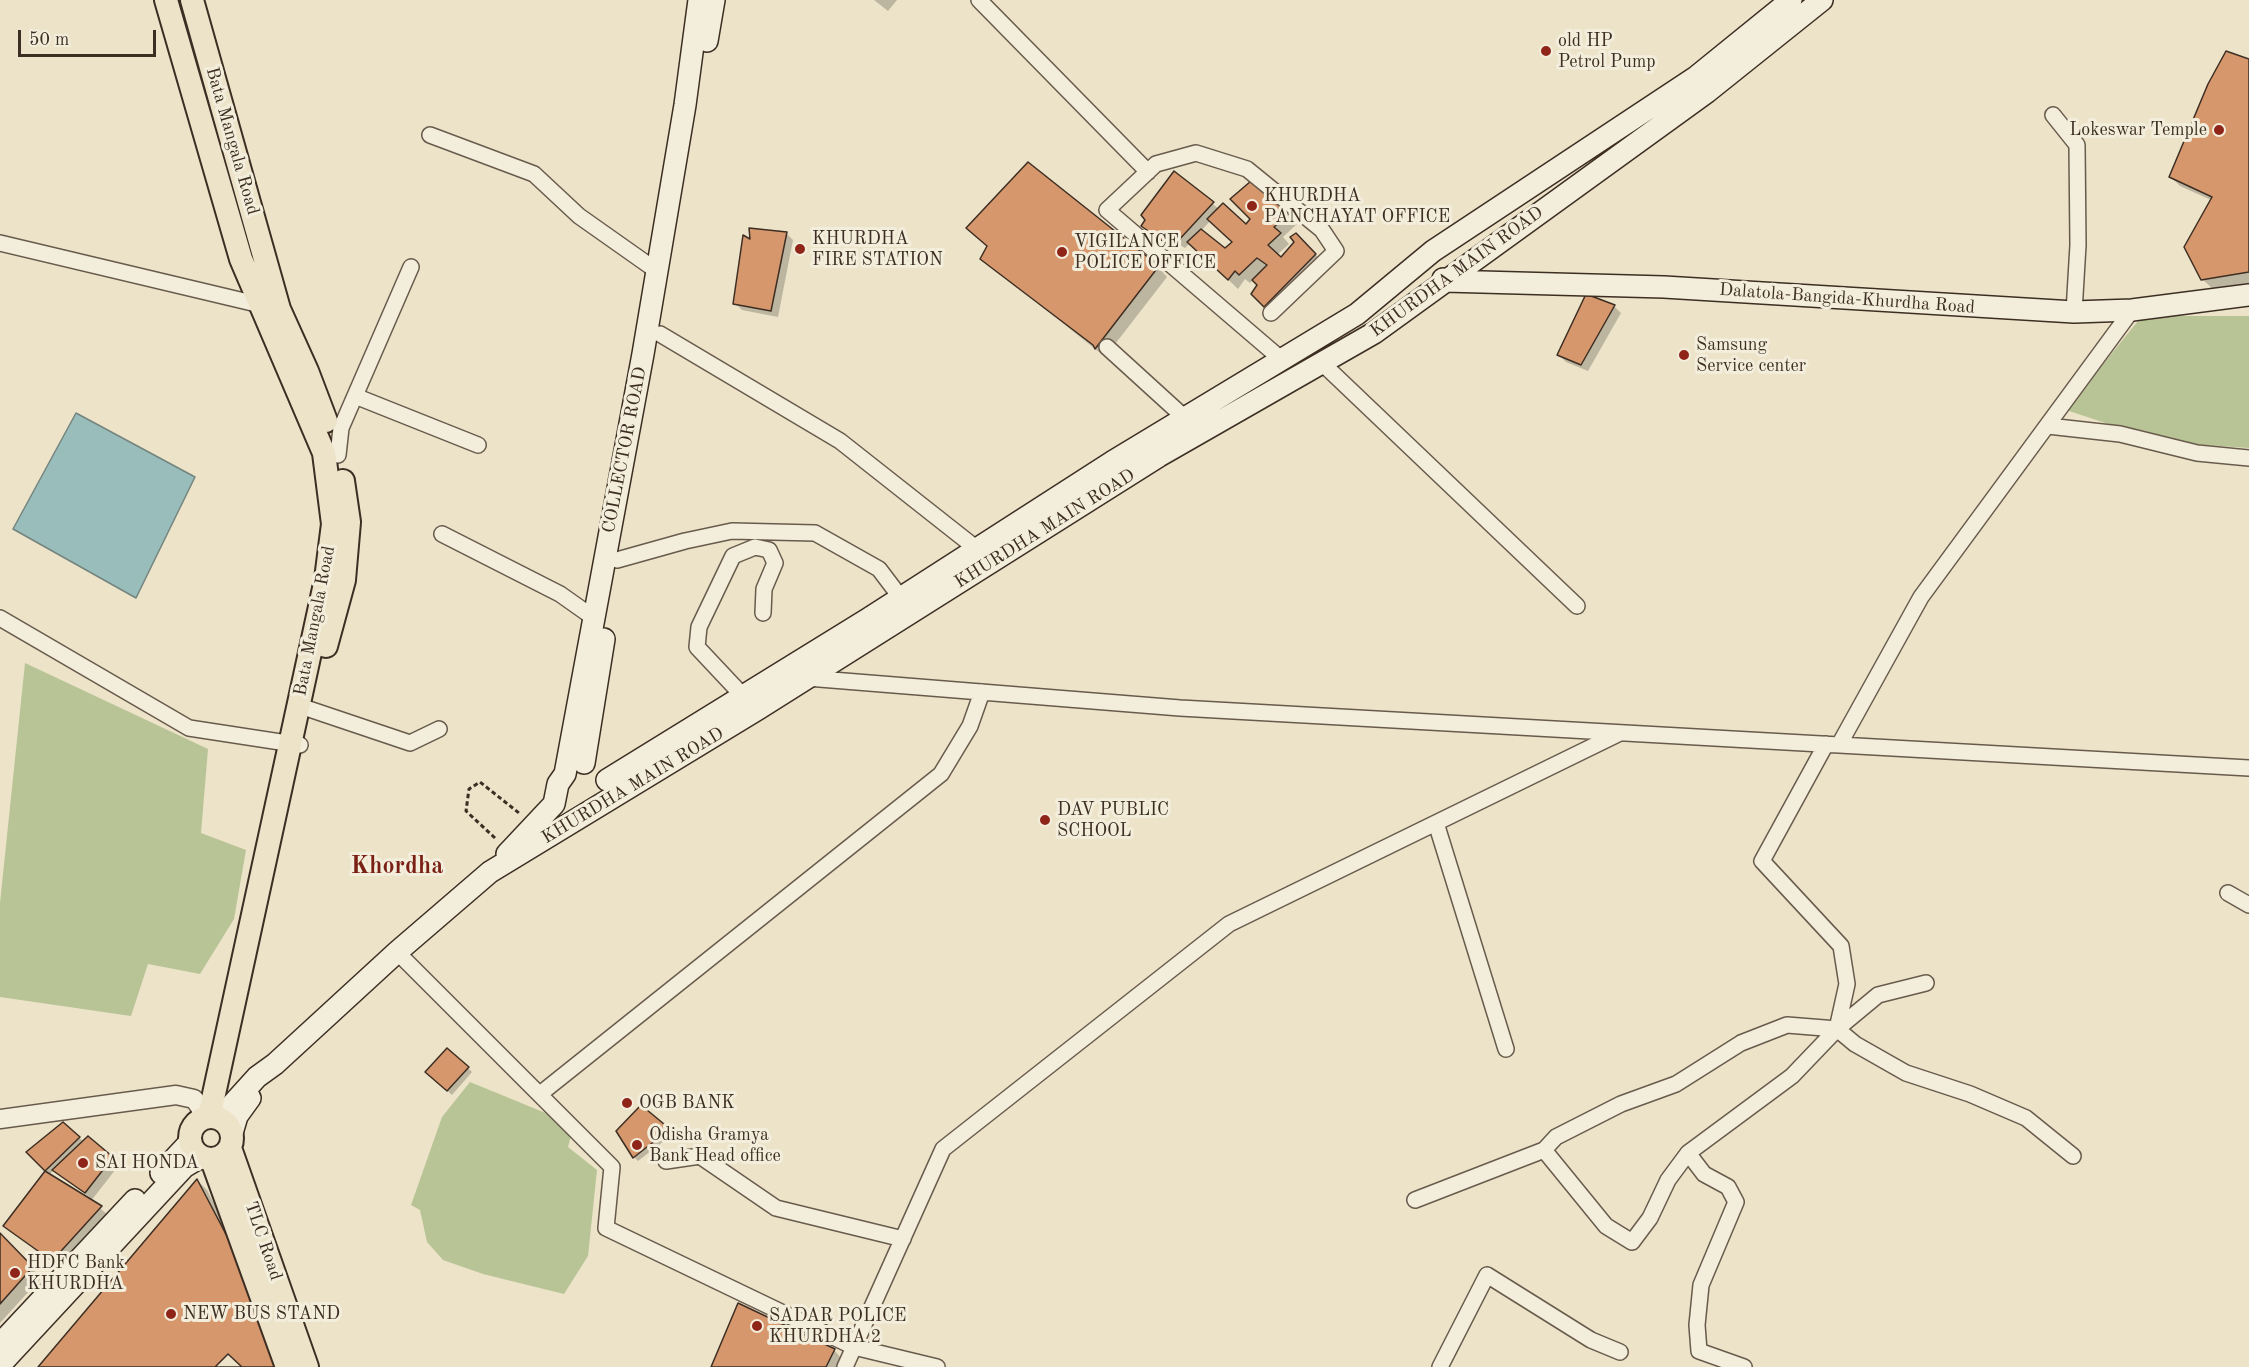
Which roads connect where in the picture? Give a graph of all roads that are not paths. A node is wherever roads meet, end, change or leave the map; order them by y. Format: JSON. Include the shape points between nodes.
{"nodes":[{"id":1,"x":166,"y":0,"type":"edge"},
{"id":2,"x":192,"y":0,"type":"edge"},
{"id":3,"x":699,"y":0,"type":"edge"},
{"id":4,"x":714,"y":0,"type":"edge"},
{"id":5,"x":979,"y":0,"type":"edge"},
{"id":6,"x":1791,"y":0,"type":"edge"},
{"id":7,"x":1821,"y":0,"type":"edge"},
{"id":8,"x":2053,"y":115,"type":"dead end"},
{"id":9,"x":429,"y":135,"type":"dead end"},
{"id":10,"x":1148,"y":172,"type":"junction"},
{"id":11,"x":674,"y":213,"type":"junction"},
{"id":12,"x":0,"y":243,"type":"edge"},
{"id":13,"x":1425,"y":258,"type":"junction"},
{"id":14,"x":411,"y":267,"type":"dead end"},
{"id":15,"x":657,"y":271,"type":"junction"},
{"id":16,"x":1445,"y":281,"type":"junction"},
{"id":17,"x":2249,"y":295,"type":"edge"},
{"id":18,"x":270,"y":307,"type":"junction"},
{"id":19,"x":2132,"y":310,"type":"junction"},
{"id":20,"x":2074,"y":312,"type":"junction"},
{"id":21,"x":1271,"y":313,"type":"dead end"},
{"id":22,"x":660,"y":333,"type":"junction"},
{"id":23,"x":1107,"y":347,"type":"dead end"},
{"id":24,"x":1281,"y":360,"type":"junction"},
{"id":25,"x":1322,"y":363,"type":"junction"},
{"id":26,"x":355,"y":396,"type":"junction"},
{"id":27,"x":1185,"y":417,"type":"junction"},
{"id":28,"x":2048,"y":426,"type":"junction"},
{"id":29,"x":478,"y":445,"type":"dead end"},
{"id":30,"x":338,"y":454,"type":"junction"},
{"id":31,"x":2249,"y":458,"type":"edge"},
{"id":32,"x":442,"y":534,"type":"dead end"},
{"id":33,"x":977,"y":549,"type":"junction"},
{"id":34,"x":617,"y":560,"type":"junction"},
{"id":35,"x":901,"y":598,"type":"junction"},
{"id":36,"x":1577,"y":606,"type":"dead end"},
{"id":37,"x":763,"y":613,"type":"dead end"},
{"id":38,"x":0,"y":618,"type":"edge"},
{"id":39,"x":594,"y":618,"type":"junction"},
{"id":40,"x":807,"y":678,"type":"junction"},
{"id":41,"x":982,"y":692,"type":"junction"},
{"id":42,"x":744,"y":697,"type":"junction"},
{"id":43,"x":309,"y":709,"type":"junction"},
{"id":44,"x":439,"y":729,"type":"dead end"},
{"id":45,"x":1622,"y":732,"type":"junction"},
{"id":46,"x":295,"y":744,"type":"junction"},
{"id":47,"x":1832,"y":744,"type":"junction"},
{"id":48,"x":584,"y":763,"type":"junction"},
{"id":49,"x":2249,"y":768,"type":"edge"},
{"id":50,"x":564,"y":774,"type":"junction"},
{"id":51,"x":607,"y":780,"type":"junction"},
{"id":52,"x":554,"y":804,"type":"junction"},
{"id":53,"x":601,"y":806,"type":"junction"},
{"id":54,"x":579,"y":819,"type":"junction"},
{"id":55,"x":1436,"y":823,"type":"junction"},
{"id":56,"x":490,"y":872,"type":"junction"},
{"id":57,"x":2228,"y":894,"type":"dead end"},
{"id":58,"x":2249,"y":904,"type":"edge"},
{"id":59,"x":397,"y":952,"type":"junction"},
{"id":60,"x":1926,"y":983,"type":"dead end"},
{"id":61,"x":1837,"y":1029,"type":"junction"},
{"id":62,"x":1506,"y":1048,"type":"dead end"},
{"id":63,"x":540,"y":1094,"type":"junction"},
{"id":64,"x":0,"y":1119,"type":"edge"},
{"id":65,"x":212,"y":1135,"type":"junction"},
{"id":66,"x":1544,"y":1150,"type":"junction"},
{"id":67,"x":1688,"y":1153,"type":"junction"},
{"id":68,"x":2073,"y":1156,"type":"dead end"},
{"id":69,"x":666,"y":1161,"type":"dead end"},
{"id":70,"x":1415,"y":1200,"type":"dead end"},
{"id":71,"x":903,"y":1239,"type":"junction"},
{"id":72,"x":0,"y":1344,"type":"edge"},
{"id":73,"x":854,"y":1347,"type":"junction"},
{"id":74,"x":1620,"y":1352,"type":"dead end"},
{"id":75,"x":0,"y":1365,"type":"edge"},
{"id":76,"x":287,"y":1367,"type":"edge"},
{"id":77,"x":308,"y":1367,"type":"edge"},
{"id":78,"x":845,"y":1367,"type":"edge"},
{"id":79,"x":937,"y":1367,"type":"edge"},
{"id":80,"x":1440,"y":1367,"type":"edge"},
{"id":81,"x":1744,"y":1367,"type":"edge"}],
"edges":[{"from":1,"to":18,"type":"main road","name":"Bata Mangala Road","via":[[241,259]]},
{"from":2,"to":18,"type":"main road","name":"Bata Mangala Road"},
{"from":3,"to":11,"type":"main road","name":"COLLECTOR ROAD"},
{"from":4,"to":11,"type":"main road","name":"COLLECTOR ROAD"},
{"from":5,"to":10,"type":"street"},
{"from":6,"to":13,"type":"main road","name":"KHURDHA MAIN ROAD","via":[[1696,77]]},
{"from":7,"to":16,"type":"main road","name":"KHURDHA MAIN ROAD","via":[[1707,92]]},
{"from":8,"to":20,"type":"street","via":[[2077,145]]},
{"from":9,"to":15,"type":"street","via":[[534,174],[579,216]]},
{"from":10,"to":21,"type":"street","via":[[1156,164],[1196,153],[1246,169],[1322,230],[1336,251]]},
{"from":10,"to":24,"type":"street","via":[[1107,210]]},
{"from":11,"to":15,"type":"main road","name":"COLLECTOR ROAD"},
{"from":11,"to":22,"type":"main road","name":"COLLECTOR ROAD"},
{"from":12,"to":18,"type":"street"},
{"from":13,"to":16,"type":"main road"},
{"from":13,"to":24,"type":"main road","name":"KHURDHA MAIN ROAD","via":[[1357,314]]},
{"from":14,"to":26,"type":"street"},
{"from":15,"to":39,"type":"main road","name":"COLLECTOR ROAD"},
{"from":16,"to":20,"type":"main road","name":"Dalatola-Bangida-Khurdha Road","via":[[1664,287]]},
{"from":16,"to":25,"type":"main road","name":"KHURDHA MAIN ROAD","via":[[1374,333]]},
{"from":17,"to":19,"type":"main road","name":"Dalatola-Bangida-Khurdha Road"},
{"from":18,"to":30,"type":"main road","name":"Bata Mangala Road","via":[[308,371]]},
{"from":18,"to":46,"type":"main road","name":"Bata Mangala Road","via":[[324,453],[333,524]]},
{"from":19,"to":20,"type":"main road","name":"Dalatola-Bangida-Khurdha Road"},
{"from":19,"to":28,"type":"street"},
{"from":22,"to":33,"type":"street","via":[[840,441]]},
{"from":22,"to":34,"type":"main road","name":"COLLECTOR ROAD"},
{"from":23,"to":27,"type":"street"},
{"from":24,"to":27,"type":"main road","name":"KHURDHA MAIN ROAD"},
{"from":25,"to":36,"type":"street"},
{"from":25,"to":40,"type":"main road","name":"KHURDHA MAIN ROAD","via":[[1159,456]]},
{"from":26,"to":29,"type":"street"},
{"from":26,"to":30,"type":"street","via":[[340,428]]},
{"from":27,"to":33,"type":"main road","name":"KHURDHA MAIN ROAD"},
{"from":28,"to":31,"type":"street","via":[[2120,434],[2198,453]]},
{"from":28,"to":47,"type":"street","via":[[1921,597]]},
{"from":30,"to":43,"type":"main road","name":"Bata Mangala Road","via":[[349,522],[344,580]]},
{"from":32,"to":39,"type":"street","via":[[560,594]]},
{"from":33,"to":35,"type":"main road","name":"KHURDHA MAIN ROAD"},
{"from":34,"to":35,"type":"street","via":[[732,531],[815,533],[879,569]]},
{"from":34,"to":48,"type":"main road","name":"COLLECTOR ROAD"},
{"from":35,"to":42,"type":"main road","name":"KHURDHA MAIN ROAD"},
{"from":37,"to":42,"type":"street","via":[[764,589],[775,563],[769,550],[755,547],[733,556],[699,627],[697,647]]},
{"from":38,"to":46,"type":"street","via":[[189,728]]},
{"from":39,"to":50,"type":"main road","name":"COLLECTOR ROAD"},
{"from":40,"to":41,"type":"street"},
{"from":40,"to":53,"type":"main road","name":"KHURDHA MAIN ROAD"},
{"from":41,"to":45,"type":"street"},
{"from":41,"to":63,"type":"street","via":[[970,726],[941,774]]},
{"from":42,"to":51,"type":"main road","name":"KHURDHA MAIN ROAD"},
{"from":43,"to":44,"type":"street","via":[[410,743]]},
{"from":43,"to":46,"type":"main road","name":"Bata Mangala Road"},
{"from":45,"to":47,"type":"street"},
{"from":45,"to":55,"type":"street"},
{"from":46,"to":65,"type":"main road","name":"Bata Mangala Road"},
{"from":47,"to":49,"type":"street"},
{"from":47,"to":61,"type":"street","via":[[1762,861],[1841,946],[1848,984]]},
{"from":48,"to":50,"type":"main road"},
{"from":48,"to":51,"type":"main road","via":[[599,769]]},
{"from":50,"to":52,"type":"main road","name":"COLLECTOR ROAD"},
{"from":51,"to":53,"type":"main road","via":[[608,793]]},
{"from":52,"to":54,"type":"main road"},
{"from":52,"to":56,"type":"main road","name":"COLLECTOR ROAD"},
{"from":53,"to":54,"type":"main road","name":"KHURDHA MAIN ROAD"},
{"from":54,"to":56,"type":"main road","name":"KHURDHA MAIN ROAD"},
{"from":55,"to":62,"type":"street"},
{"from":55,"to":71,"type":"street","via":[[1229,924],[943,1149]]},
{"from":56,"to":59,"type":"main road","name":"KHURDHA MAIN ROAD"},
{"from":57,"to":58,"type":"street"},
{"from":59,"to":63,"type":"street"},
{"from":59,"to":65,"type":"main road","name":"KHURDHA MAIN ROAD","via":[[256,1077]]},
{"from":60,"to":61,"type":"street","via":[[1878,995]]},
{"from":61,"to":66,"type":"street","via":[[1787,1025],[1741,1043],[1676,1084],[1621,1104],[1556,1137]]},
{"from":61,"to":67,"type":"street","via":[[1792,1076]]},
{"from":61,"to":68,"type":"street","via":[[1906,1074],[1970,1094],[2026,1118]]},
{"from":63,"to":73,"type":"street","via":[[612,1167],[606,1228]]},
{"from":64,"to":65,"type":"street","via":[[176,1095],[194,1099]]},
{"from":65,"to":72,"type":"main road"},
{"from":65,"to":75,"type":"main road"},
{"from":65,"to":76,"type":"main road","name":"TLC Road"},
{"from":65,"to":77,"type":"main road","name":"TLC Road"},
{"from":66,"to":67,"type":"street","via":[[1606,1226],[1632,1242]]},
{"from":66,"to":70,"type":"street"},
{"from":67,"to":81,"type":"street","via":[[1704,1174],[1728,1187],[1736,1202],[1701,1285],[1699,1352]]},
{"from":69,"to":71,"type":"street","via":[[700,1156],[777,1208]]},
{"from":71,"to":73,"type":"street"},
{"from":73,"to":78,"type":"street"},
{"from":73,"to":79,"type":"street"},
{"from":74,"to":80,"type":"street","via":[[1591,1340],[1487,1275]]}]}
